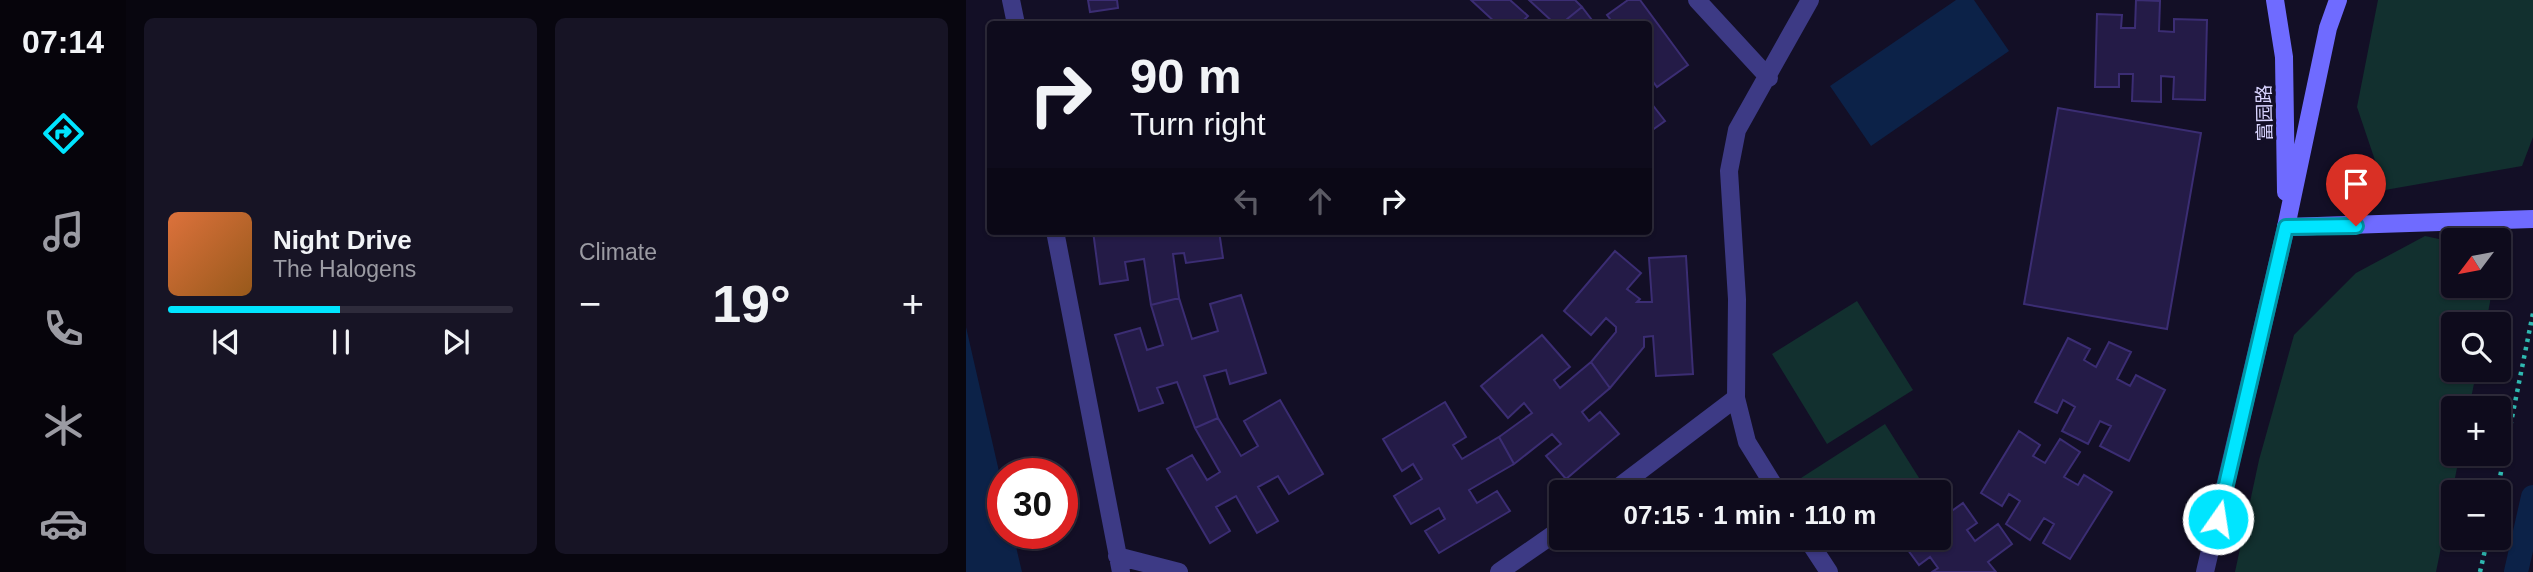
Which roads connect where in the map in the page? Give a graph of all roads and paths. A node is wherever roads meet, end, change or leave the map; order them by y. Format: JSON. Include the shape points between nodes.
{"nodes":[{"id":1,"x":1011,"y":0,"type":"edge"},
{"id":2,"x":1697,"y":0,"type":"edge"},
{"id":3,"x":1810,"y":0,"type":"edge"},
{"id":4,"x":2275,"y":0,"type":"edge"},
{"id":5,"x":2338,"y":0,"type":"edge"},
{"id":6,"x":1015,"y":21,"type":"edge"},
{"id":7,"x":1769,"y":78,"type":"junction"},
{"id":8,"x":2533,"y":219,"type":"edge"},
{"id":9,"x":2286,"y":227,"type":"junction"},
{"id":10,"x":1056,"y":235,"type":"edge"},
{"id":11,"x":2533,"y":313,"type":"edge"},
{"id":12,"x":1736,"y":398,"type":"junction"},
{"id":13,"x":1628,"y":480,"type":"edge"},
{"id":14,"x":1771,"y":480,"type":"edge"},
{"id":15,"x":2499,"y":480,"type":"edge"},
{"id":16,"x":1549,"y":537,"type":"edge"},
{"id":17,"x":1815,"y":550,"type":"edge"},
{"id":18,"x":2485,"y":550,"type":"edge"},
{"id":19,"x":1119,"y":564,"type":"edge"},
{"id":20,"x":1179,"y":572,"type":"edge"},
{"id":21,"x":1499,"y":572,"type":"edge"},
{"id":22,"x":1829,"y":572,"type":"edge"},
{"id":23,"x":2205,"y":572,"type":"edge"},
{"id":24,"x":2480,"y":572,"type":"edge"}],
"edges":[{"from":1,"to":6,"type":"street"},
{"from":2,"to":7,"type":"street"},
{"from":3,"to":7,"type":"street"},
{"from":4,"to":9,"type":"street","name":"富园路","via":[[2284,57]]},
{"from":5,"to":9,"type":"street"},
{"from":7,"to":12,"type":"street","via":[[1737,130],[1729,171],[1737,299]]},
{"from":8,"to":9,"type":"street"},
{"from":9,"to":23,"type":"street"},
{"from":10,"to":19,"type":"street"},
{"from":11,"to":15,"type":"path"},
{"from":12,"to":13,"type":"street"},
{"from":12,"to":14,"type":"street","via":[[1747,442]]},
{"from":16,"to":21,"type":"street"},
{"from":17,"to":22,"type":"street"},
{"from":18,"to":24,"type":"path"},
{"from":19,"to":20,"type":"street"}]}
